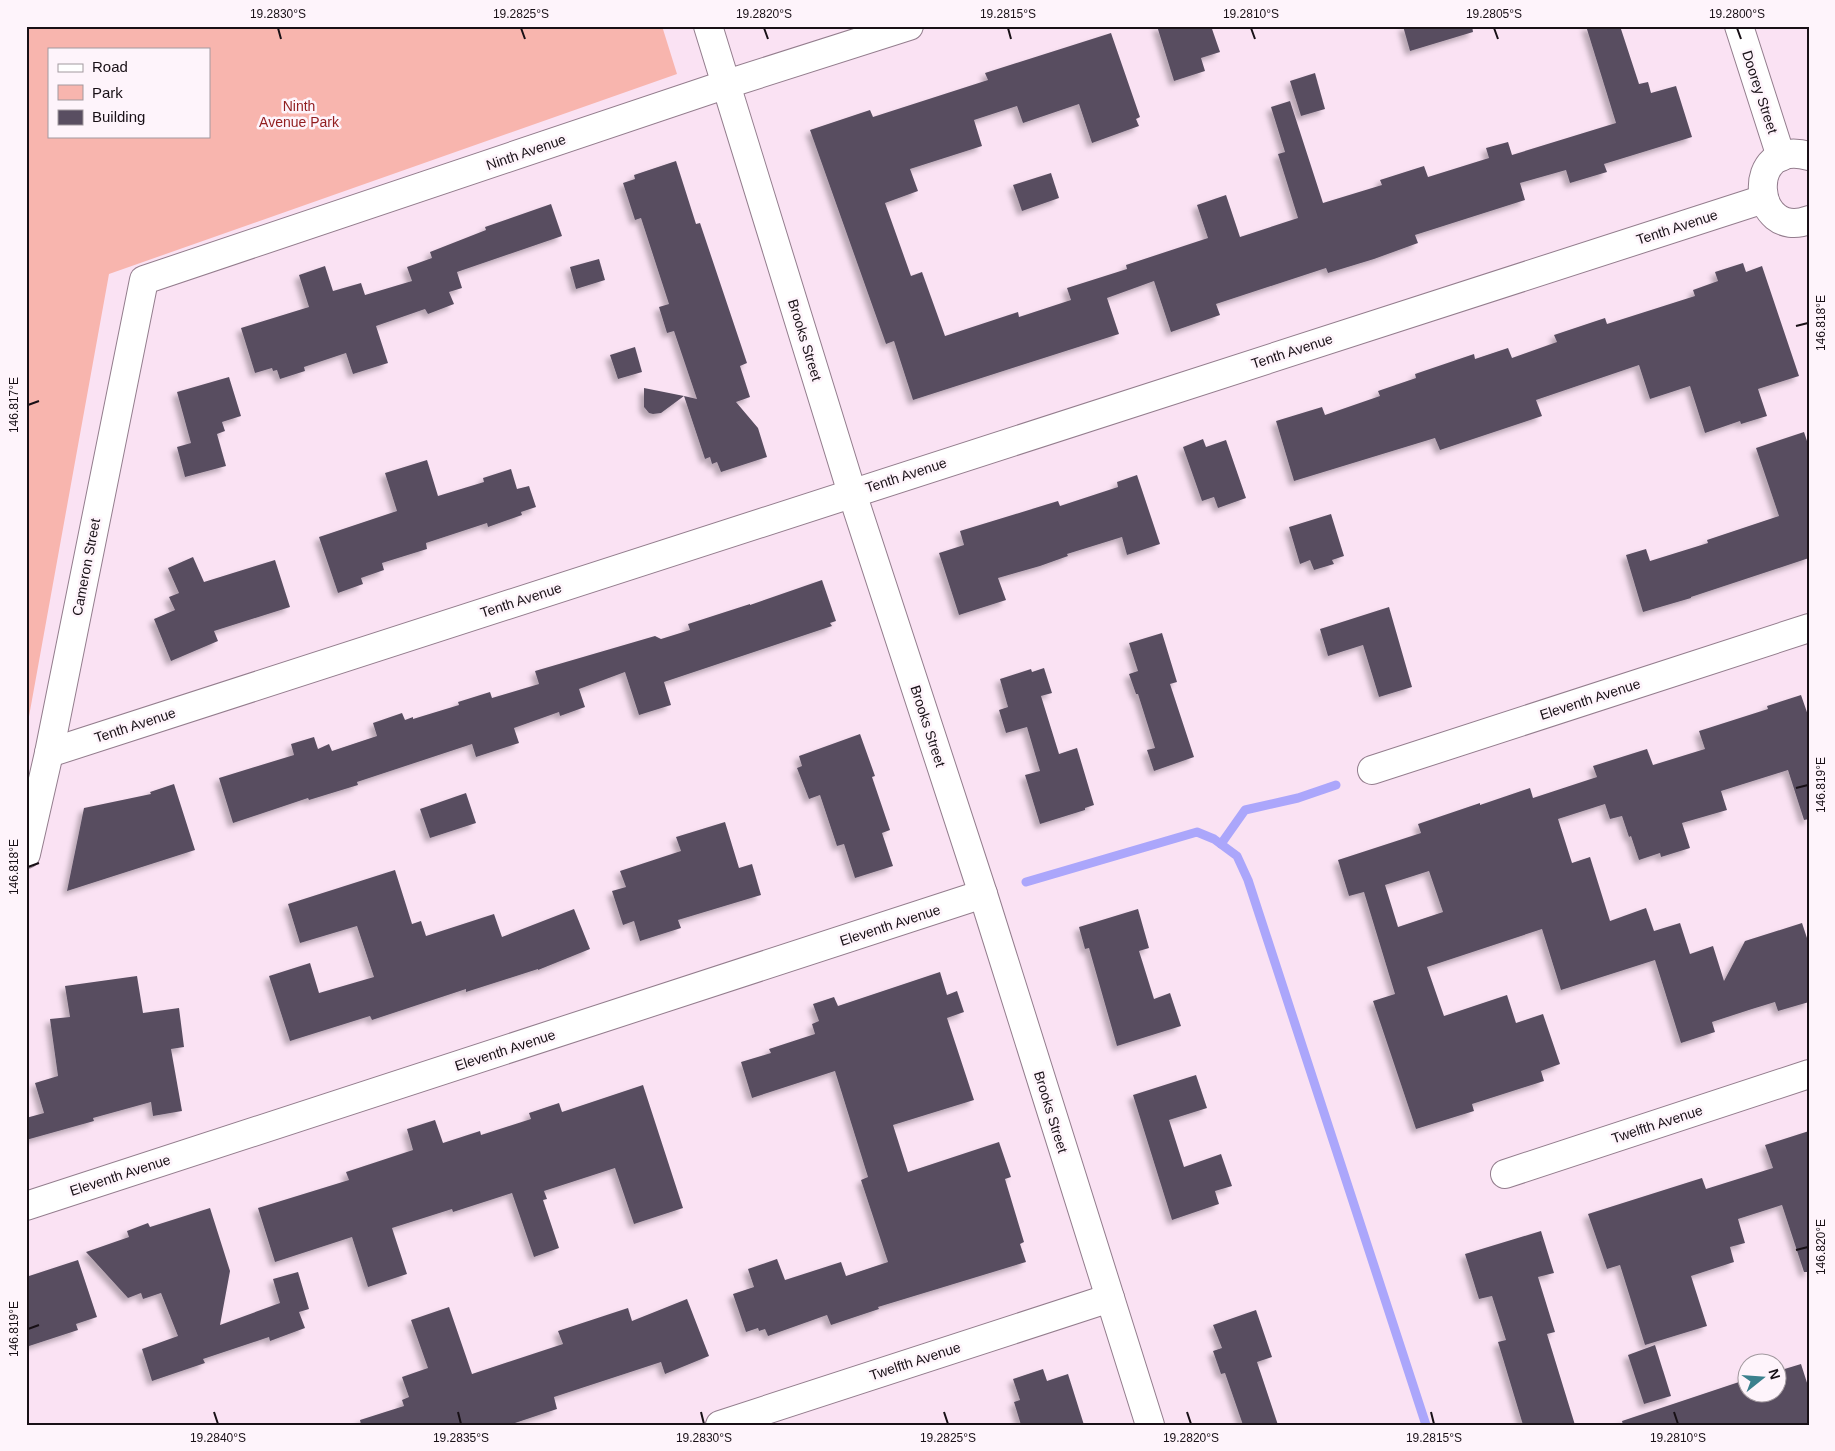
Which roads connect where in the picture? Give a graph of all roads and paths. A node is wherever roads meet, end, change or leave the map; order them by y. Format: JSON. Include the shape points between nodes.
{"nodes":[{"id":1,"x":708,"y":26,"type":"edge"},
{"id":2,"x":909,"y":26,"type":"edge"},
{"id":3,"x":1739,"y":26,"type":"edge"},
{"id":4,"x":727,"y":84,"type":"junction"},
{"id":5,"x":1809,"y":156,"type":"edge"},
{"id":6,"x":1781,"y":157,"type":"junction"},
{"id":7,"x":1764,"y":199,"type":"junction"},
{"id":8,"x":1807,"y":227,"type":"edge"},
{"id":9,"x":144,"y":280,"type":"joint"},
{"id":10,"x":852,"y":493,"type":"junction"},
{"id":11,"x":1809,"y":628,"type":"edge"},
{"id":12,"x":49,"y":753,"type":"junction"},
{"id":13,"x":1372,"y":770,"type":"dead end"},
{"id":14,"x":26,"y":854,"type":"edge"},
{"id":15,"x":983,"y":894,"type":"junction"},
{"id":16,"x":1809,"y":1074,"type":"edge"},
{"id":17,"x":1504,"y":1174,"type":"dead end"},
{"id":18,"x":26,"y":1206,"type":"edge"},
{"id":19,"x":1110,"y":1298,"type":"junction"},
{"id":20,"x":720,"y":1425,"type":"edge"},
{"id":21,"x":1150,"y":1425,"type":"edge"}],
"edges":[{"from":1,"to":4,"type":"street","name":"Brooks Street"},
{"from":2,"to":4,"type":"street","name":"Ninth Avenue"},
{"from":3,"to":6,"type":"street","name":"Doorey Street"},
{"from":4,"to":9,"type":"street","name":"Ninth Avenue"},
{"from":4,"to":10,"type":"street","name":"Brooks Street"},
{"from":5,"to":6,"type":"street","via":[[1791,154]]},
{"from":6,"to":7,"type":"street","via":[[1772,162],[1762,179]]},
{"from":7,"to":8,"type":"street","via":[[1768,208],[1783,220]]},
{"from":7,"to":10,"type":"street","name":"Tenth Avenue"},
{"from":9,"to":12,"type":"street","name":"Cameron Street"},
{"from":10,"to":12,"type":"street","name":"Tenth Avenue"},
{"from":10,"to":15,"type":"street","name":"Brooks Street"},
{"from":11,"to":13,"type":"street","name":"Eleventh Avenue"},
{"from":12,"to":14,"type":"street","name":"Cameron Street"},
{"from":15,"to":18,"type":"street","name":"Eleventh Avenue"},
{"from":15,"to":19,"type":"street","name":"Brooks Street"},
{"from":16,"to":17,"type":"street","name":"Twelfth Avenue"},
{"from":19,"to":20,"type":"street","name":"Twelfth Avenue"},
{"from":19,"to":21,"type":"street","name":"Brooks Street"}]}
